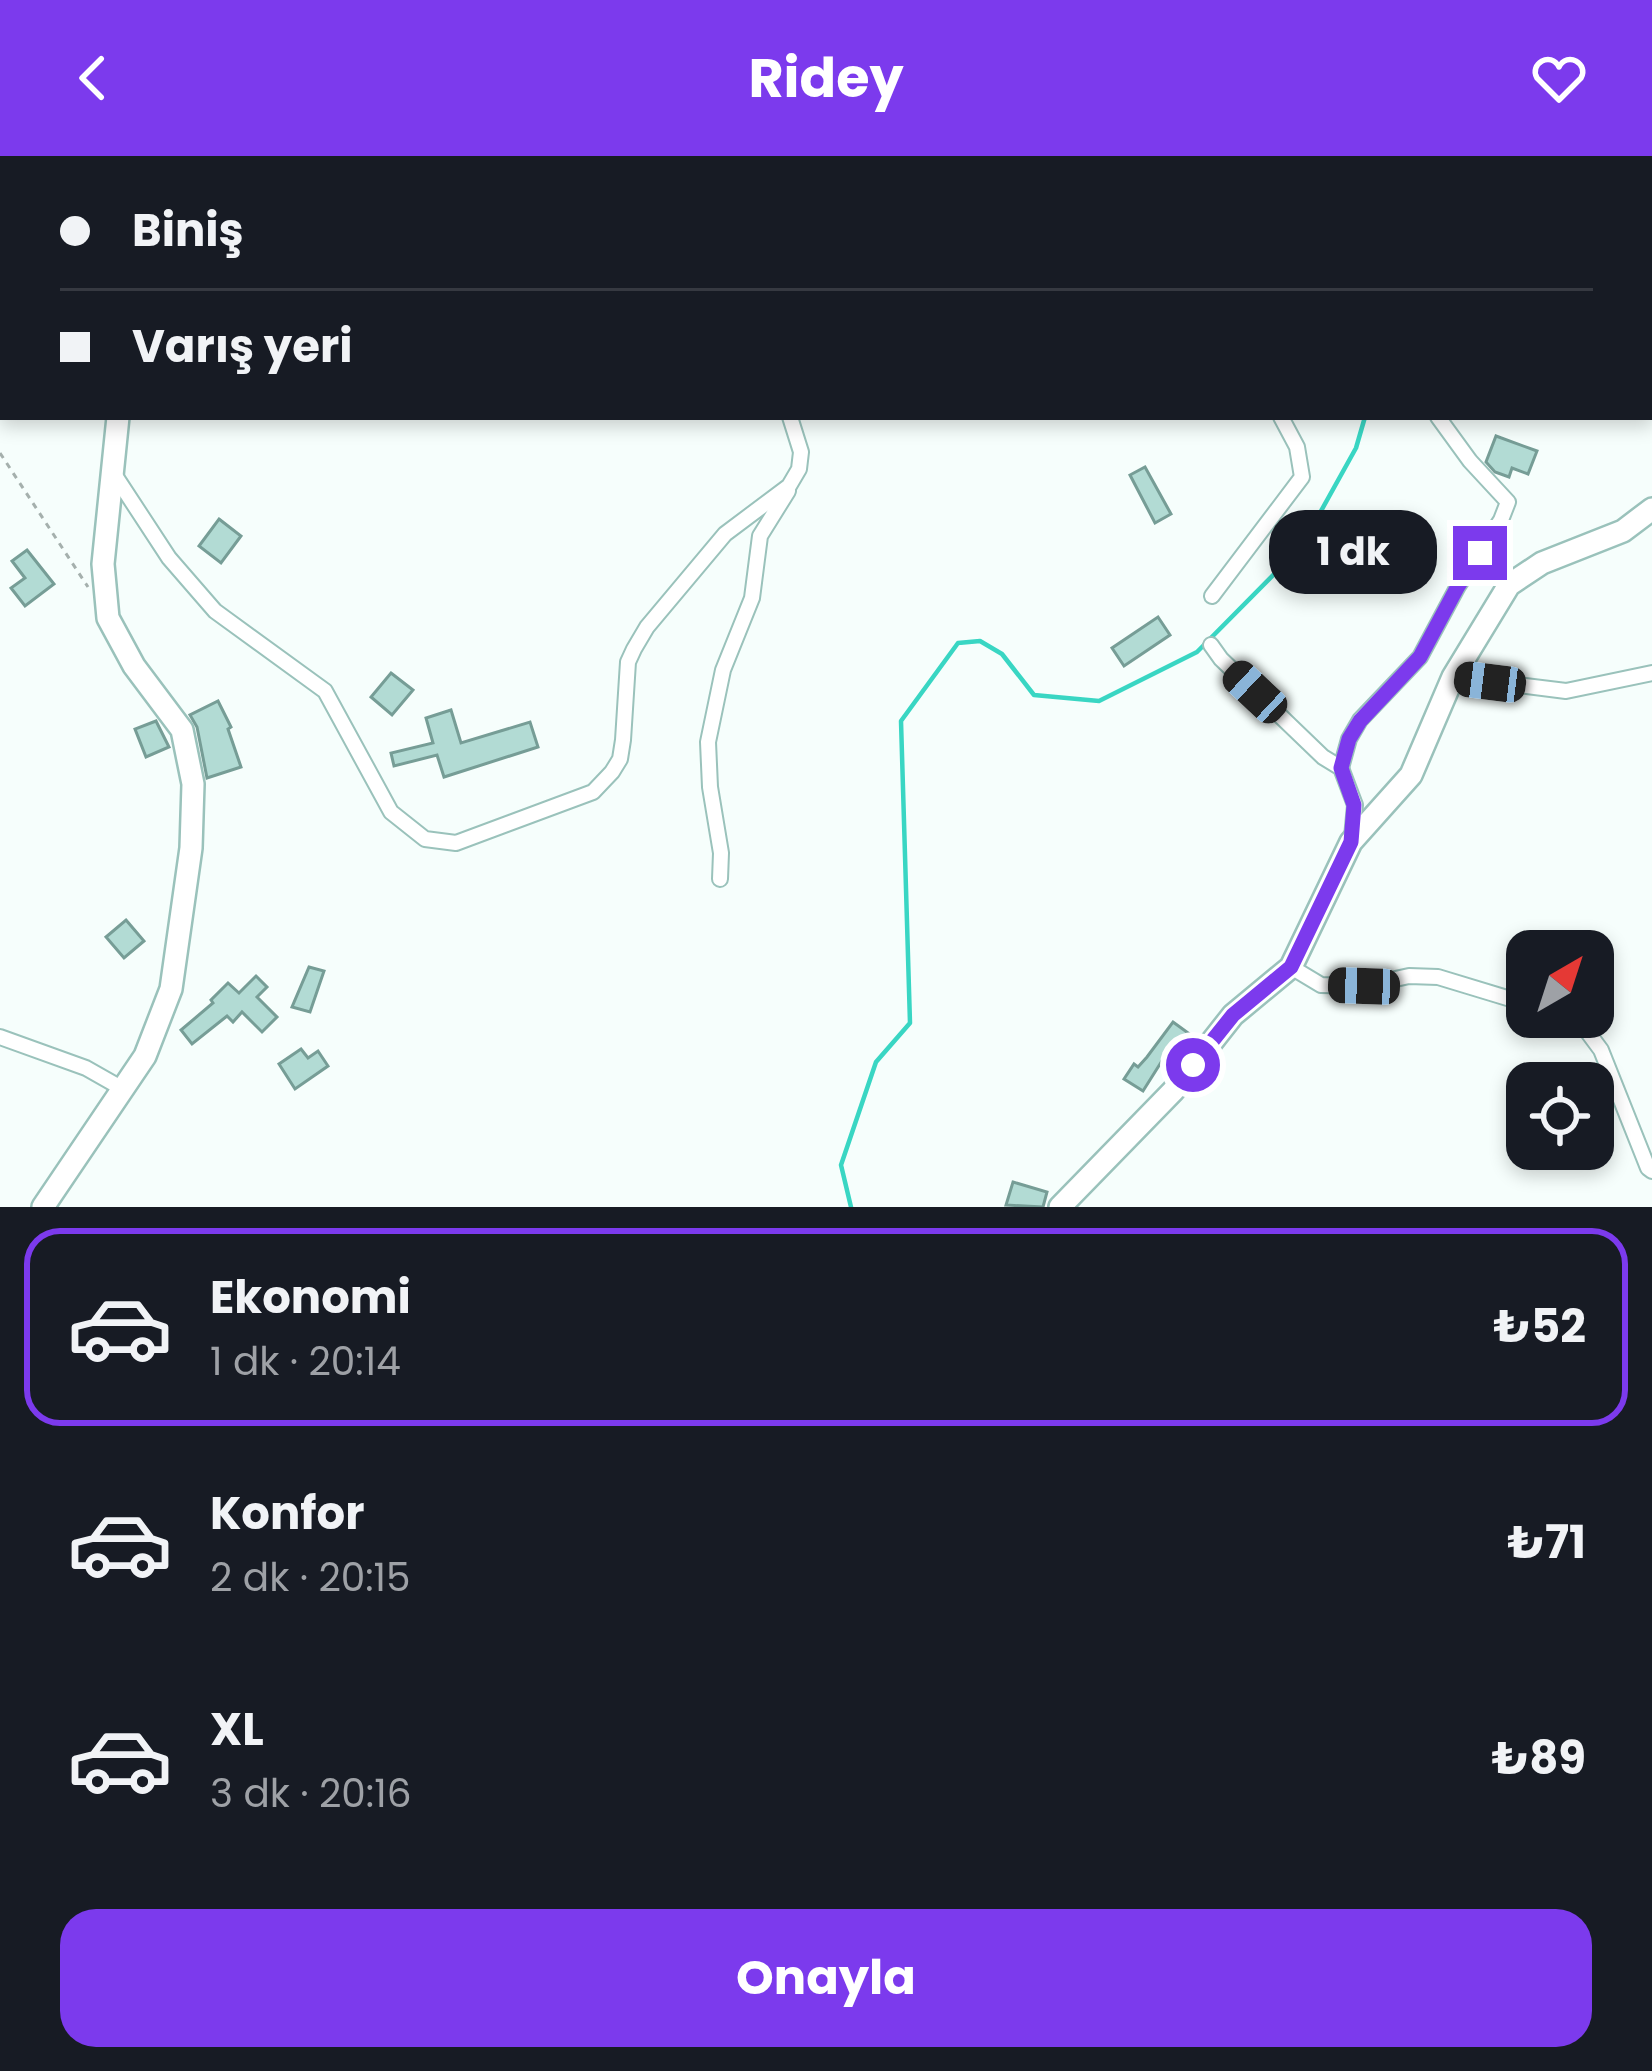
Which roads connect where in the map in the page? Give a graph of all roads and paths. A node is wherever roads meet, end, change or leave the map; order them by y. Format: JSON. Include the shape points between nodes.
{"nodes":[{"id":1,"x":118,"y":420,"type":"edge"},
{"id":2,"x":791,"y":420,"type":"edge"},
{"id":3,"x":1283,"y":420,"type":"edge"},
{"id":4,"x":1440,"y":420,"type":"edge"},
{"id":5,"x":0,"y":453,"type":"edge"},
{"id":6,"x":111,"y":470,"type":"junction"},
{"id":7,"x":789,"y":486,"type":"junction"},
{"id":8,"x":1652,"y":509,"type":"edge"},
{"id":9,"x":1212,"y":596,"type":"dead end"},
{"id":10,"x":108,"y":619,"type":"junction"},
{"id":11,"x":1211,"y":645,"type":"dead end"},
{"id":12,"x":1652,"y":673,"type":"edge"},
{"id":13,"x":1453,"y":677,"type":"junction"},
{"id":14,"x":1341,"y":768,"type":"junction"},
{"id":15,"x":1351,"y":842,"type":"junction"},
{"id":16,"x":720,"y":879,"type":"dead end"},
{"id":17,"x":1291,"y":967,"type":"junction"},
{"id":18,"x":1506,"y":998,"type":"edge"},
{"id":19,"x":0,"y":1036,"type":"edge"},
{"id":20,"x":1592,"y":1038,"type":"edge"},
{"id":21,"x":122,"y":1089,"type":"junction"},
{"id":22,"x":1652,"y":1171,"type":"edge"},
{"id":23,"x":43,"y":1207,"type":"edge"},
{"id":24,"x":1060,"y":1207,"type":"edge"}],
"edges":[{"from":1,"to":6,"type":"street"},
{"from":2,"to":7,"type":"street","via":[[801,452]]},
{"from":3,"to":9,"type":"street","via":[[1302,477]]},
{"from":4,"to":14,"type":"street","via":[[1508,502],[1420,657],[1360,721]]},
{"from":5,"to":10,"type":"path"},
{"from":6,"to":7,"type":"street","via":[[215,610],[325,691],[391,812],[425,839],[456,843],[603,782],[620,759],[628,662],[647,627],[725,534]]},
{"from":6,"to":10,"type":"street","via":[[103,564]]},
{"from":7,"to":16,"type":"street","via":[[760,536],[752,598],[723,670],[708,742]]},
{"from":8,"to":13,"type":"street","via":[[1509,585]]},
{"from":10,"to":21,"type":"street","via":[[182,730],[193,784],[171,989],[145,1056]]},
{"from":11,"to":14,"type":"street"},
{"from":12,"to":13,"type":"street","via":[[1566,692]]},
{"from":13,"to":15,"type":"street","via":[[1411,775]]},
{"from":14,"to":15,"type":"street","via":[[1354,805]]},
{"from":15,"to":17,"type":"street"},
{"from":17,"to":18,"type":"street","via":[[1321,985],[1438,977]]},
{"from":17,"to":24,"type":"street","via":[[1233,1015]]},
{"from":19,"to":21,"type":"street"},
{"from":20,"to":22,"type":"street"},
{"from":21,"to":23,"type":"street"}]}
